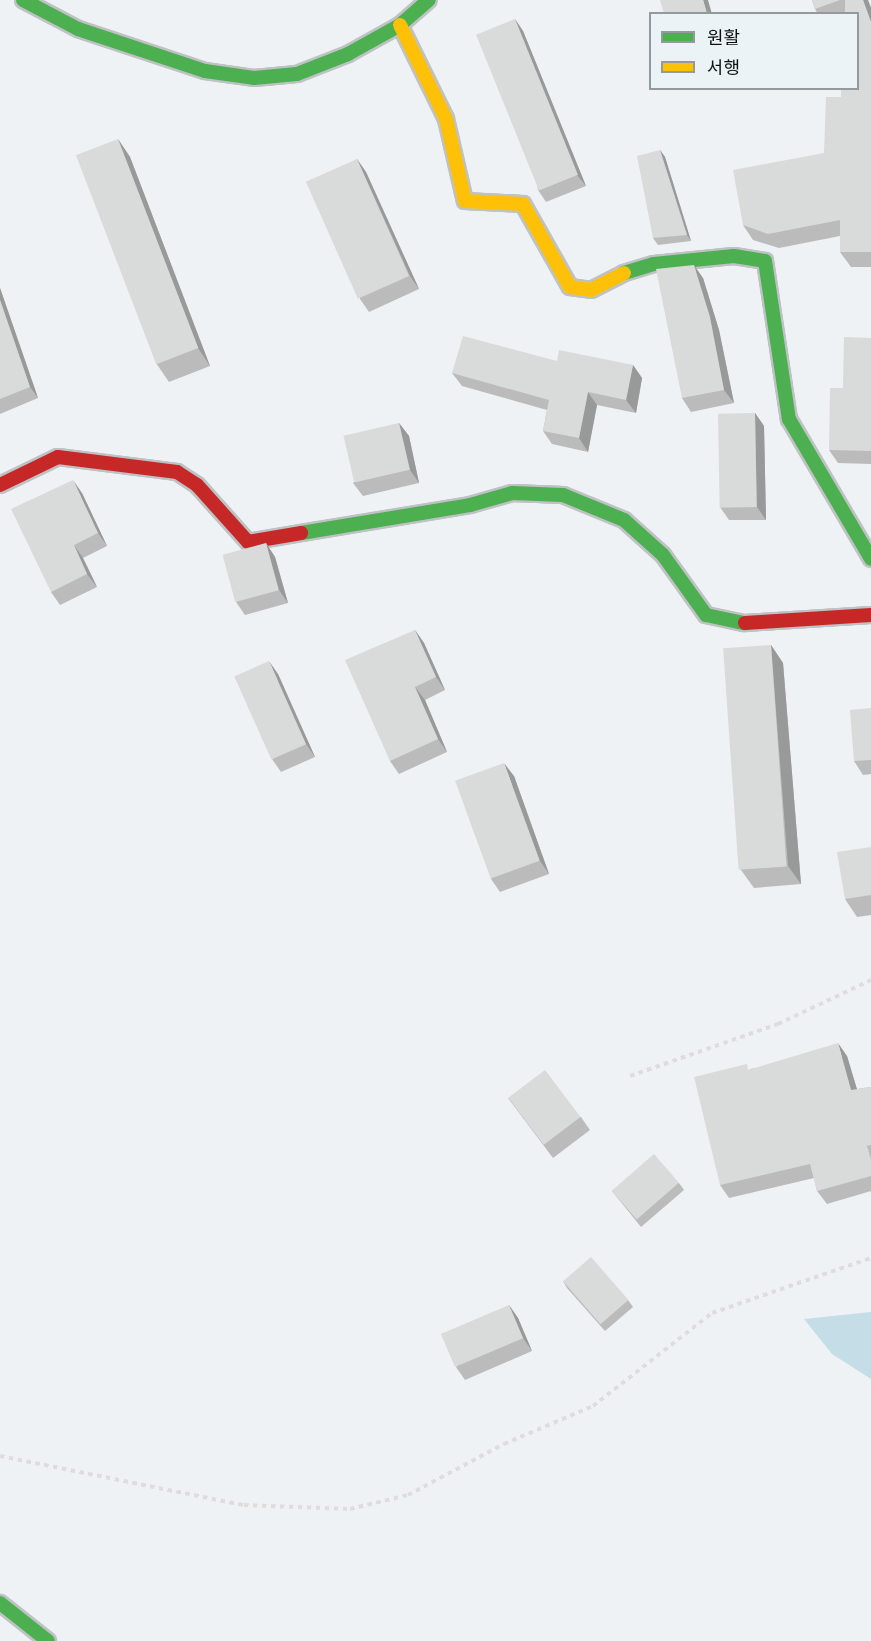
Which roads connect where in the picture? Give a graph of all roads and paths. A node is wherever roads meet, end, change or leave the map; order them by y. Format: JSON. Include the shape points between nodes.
{"nodes":[{"id":1,"x":23,"y":0,"type":"edge"},
{"id":2,"x":429,"y":0,"type":"edge"},
{"id":3,"x":400,"y":25,"type":"junction"},
{"id":4,"x":0,"y":485,"type":"edge"},
{"id":5,"x":871,"y":559,"type":"edge"},
{"id":6,"x":871,"y":615,"type":"edge"},
{"id":7,"x":871,"y":980,"type":"edge"},
{"id":8,"x":630,"y":1076,"type":"dead end"},
{"id":9,"x":871,"y":1258,"type":"edge"},
{"id":10,"x":0,"y":1456,"type":"edge"},
{"id":11,"x":0,"y":1603,"type":"edge"},
{"id":12,"x":48,"y":1641,"type":"edge"}],
"edges":[{"from":1,"to":3,"type":"street","via":[[78,29],[205,71],[254,78],[297,74],[348,54]]},
{"from":2,"to":3,"type":"street"},
{"from":3,"to":5,"type":"street","via":[[446,119],[465,201],[523,204],[570,287],[591,290],[612,276],[654,264],[734,256],[765,261],[789,419]]},
{"from":4,"to":6,"type":"street","via":[[58,457],[177,472],[197,485],[248,542],[470,505],[512,493],[563,495],[624,520],[663,555],[706,615],[754,625]]},
{"from":7,"to":8,"type":"path","via":[[778,1024]]},
{"from":9,"to":10,"type":"path","via":[[712,1313],[593,1407],[504,1444],[408,1495],[350,1509],[244,1505]]},
{"from":11,"to":12,"type":"street"}]}
